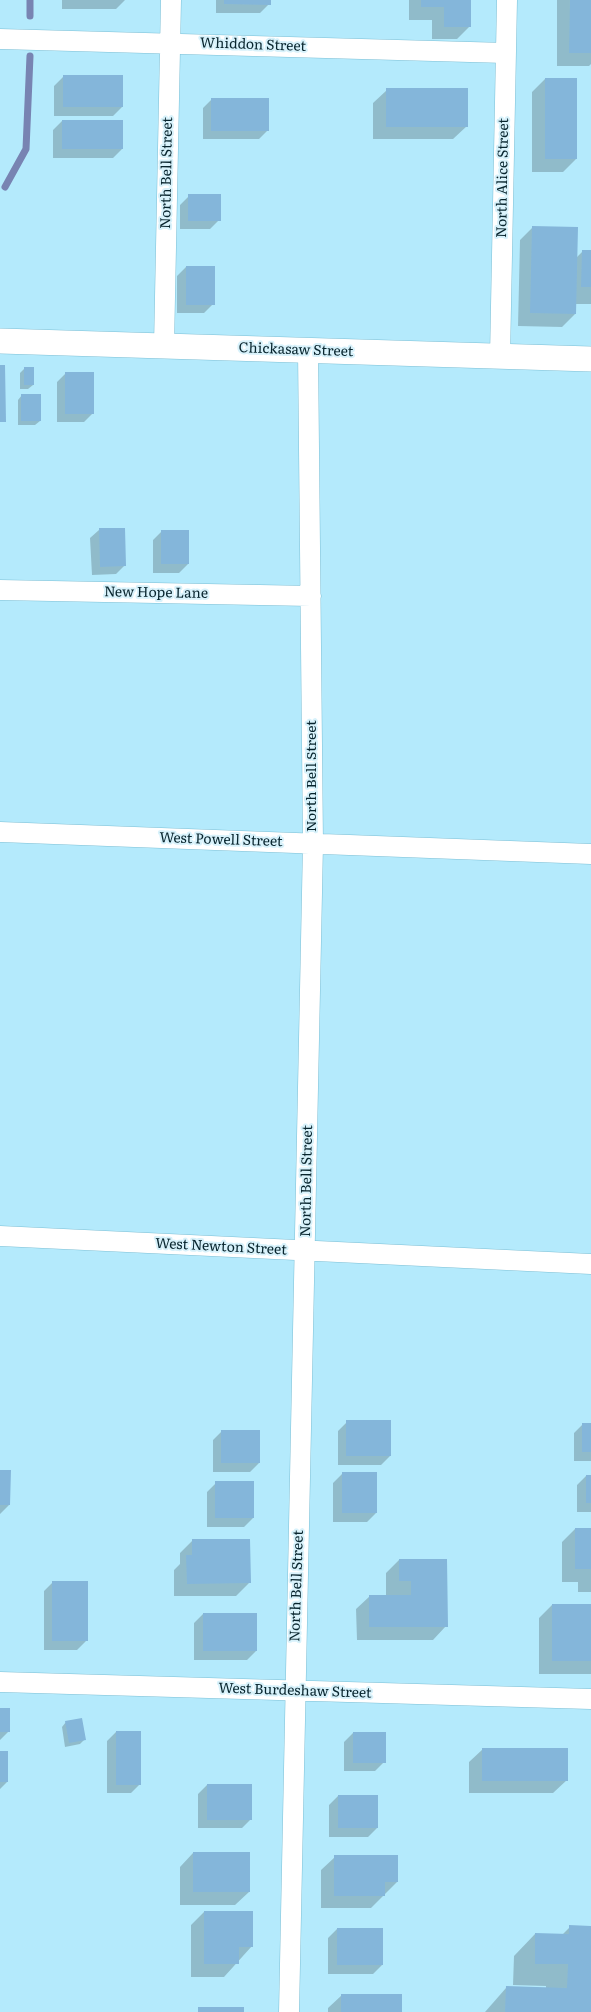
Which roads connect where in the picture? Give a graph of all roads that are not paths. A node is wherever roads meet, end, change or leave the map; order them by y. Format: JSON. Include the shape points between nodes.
{"nodes":[{"id":1,"x":171,"y":0,"type":"edge"},
{"id":2,"x":506,"y":0,"type":"edge"},
{"id":3,"x":0,"y":39,"type":"edge"},
{"id":4,"x":170,"y":43,"type":"junction"},
{"id":5,"x":506,"y":53,"type":"junction"},
{"id":6,"x":0,"y":340,"type":"edge"},
{"id":7,"x":164,"y":346,"type":"junction"},
{"id":8,"x":308,"y":350,"type":"junction"},
{"id":9,"x":500,"y":356,"type":"junction"},
{"id":10,"x":591,"y":359,"type":"edge"},
{"id":11,"x":0,"y":590,"type":"edge"},
{"id":12,"x":311,"y":596,"type":"junction"},
{"id":13,"x":0,"y":832,"type":"edge"},
{"id":14,"x":313,"y":844,"type":"junction"},
{"id":15,"x":591,"y":854,"type":"edge"},
{"id":16,"x":0,"y":1236,"type":"edge"},
{"id":17,"x":306,"y":1251,"type":"junction"},
{"id":18,"x":591,"y":1264,"type":"edge"},
{"id":19,"x":0,"y":1682,"type":"edge"},
{"id":20,"x":294,"y":1692,"type":"junction"},
{"id":21,"x":591,"y":1700,"type":"edge"},
{"id":22,"x":289,"y":2012,"type":"edge"}],
"edges":[{"from":1,"to":4,"type":"street","name":"North Bell Street"},
{"from":2,"to":5,"type":"street","name":"North Alice Street"},
{"from":3,"to":4,"type":"street","name":"Whiddon Street"},
{"from":4,"to":5,"type":"street","name":"Whiddon Street"},
{"from":4,"to":7,"type":"street","name":"North Bell Street"},
{"from":5,"to":9,"type":"street","name":"North Alice Street"},
{"from":6,"to":7,"type":"street","name":"Chickasaw Street"},
{"from":7,"to":8,"type":"street","name":"Chickasaw Street"},
{"from":8,"to":9,"type":"street","name":"Chickasaw Street"},
{"from":8,"to":12,"type":"street","name":"North Bell Street"},
{"from":9,"to":10,"type":"street","name":"Chickasaw Street"},
{"from":11,"to":12,"type":"street","name":"New Hope Lane"},
{"from":12,"to":14,"type":"street","name":"North Bell Street"},
{"from":13,"to":14,"type":"street","name":"West Powell Street"},
{"from":14,"to":15,"type":"street","name":"West Powell Street"},
{"from":14,"to":17,"type":"street","name":"North Bell Street"},
{"from":16,"to":17,"type":"street","name":"West Newton Street"},
{"from":17,"to":18,"type":"street","name":"West Newton Street"},
{"from":17,"to":20,"type":"street","name":"North Bell Street"},
{"from":19,"to":20,"type":"street","name":"West Burdeshaw Street"},
{"from":20,"to":21,"type":"street","name":"West Burdeshaw Street"},
{"from":20,"to":22,"type":"street","name":"North Bell Street"}]}
